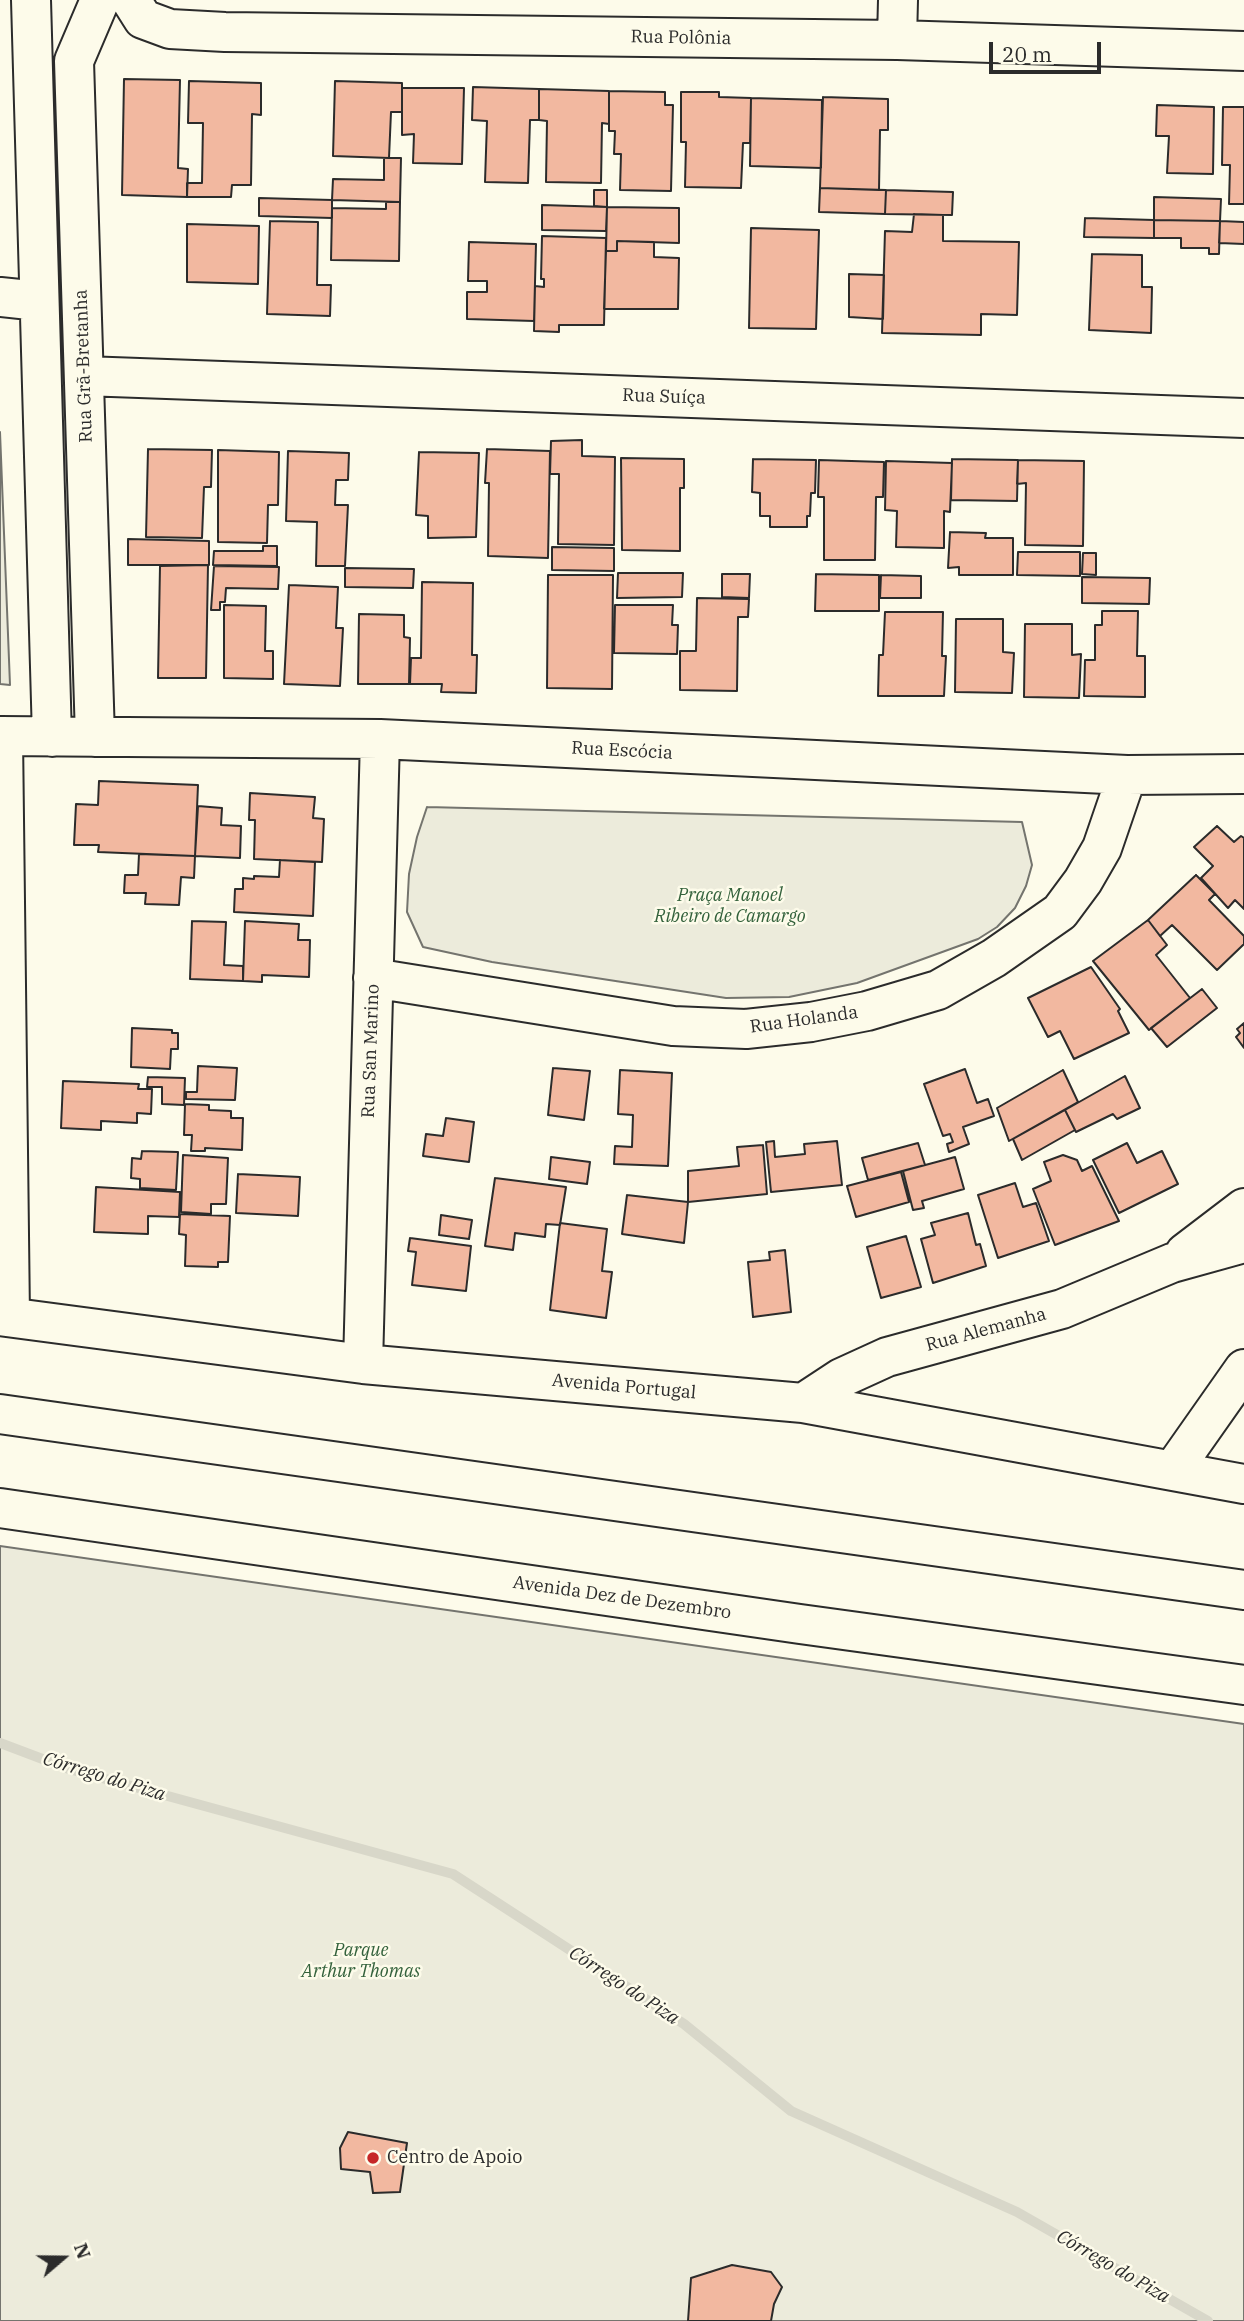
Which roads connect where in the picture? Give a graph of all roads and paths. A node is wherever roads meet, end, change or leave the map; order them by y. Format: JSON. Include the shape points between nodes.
{"nodes":[{"id":1,"x":32,"y":0,"type":"edge"},
{"id":2,"x":100,"y":0,"type":"edge"},
{"id":3,"x":131,"y":0,"type":"edge"},
{"id":4,"x":898,"y":0,"type":"edge"},
{"id":5,"x":897,"y":40,"type":"junction"},
{"id":6,"x":1244,"y":51,"type":"edge"},
{"id":7,"x":0,"y":298,"type":"edge"},
{"id":8,"x":38,"y":300,"type":"junction"},
{"id":9,"x":84,"y":376,"type":"junction"},
{"id":10,"x":1244,"y":418,"type":"edge"},
{"id":11,"x":1,"y":736,"type":"edge"},
{"id":12,"x":52,"y":737,"type":"junction"},
{"id":13,"x":95,"y":737,"type":"junction"},
{"id":14,"x":380,"y":739,"type":"junction"},
{"id":15,"x":1244,"y":774,"type":"edge"},
{"id":16,"x":1127,"y":775,"type":"junction"},
{"id":17,"x":373,"y":978,"type":"junction"},
{"id":18,"x":1244,"y":1208,"type":"edge"},
{"id":19,"x":1244,"y":1243,"type":"edge"},
{"id":20,"x":1172,"y":1263,"type":"junction"},
{"id":21,"x":5,"y":1316,"type":"edge"},
{"id":22,"x":363,"y":1364,"type":"junction"},
{"id":23,"x":1244,"y":1369,"type":"edge"},
{"id":24,"x":803,"y":1403,"type":"junction"},
{"id":25,"x":0,"y":1414,"type":"edge"},
{"id":26,"x":1173,"y":1470,"type":"junction"},
{"id":27,"x":1244,"y":1484,"type":"edge"},
{"id":28,"x":0,"y":1508,"type":"edge"},
{"id":29,"x":1244,"y":1590,"type":"edge"},
{"id":30,"x":1244,"y":1685,"type":"edge"}],
"edges":[{"from":1,"to":8,"type":"main road"},
{"from":2,"to":9,"type":"main road","name":"Rua Grã-Bretanha","via":[[74,61]]},
{"from":3,"to":5,"type":"main road","name":"Rua Polônia","via":[[143,19],[170,29],[225,33]]},
{"from":4,"to":5,"type":"main road"},
{"from":5,"to":6,"type":"main road","name":"Rua Polônia"},
{"from":7,"to":8,"type":"main road"},
{"from":8,"to":12,"type":"main road"},
{"from":9,"to":10,"type":"main road","name":"Rua Suíça"},
{"from":9,"to":13,"type":"main road","name":"Rua Grã-Bretanha"},
{"from":11,"to":12,"type":"main road","name":"Rua Escócia"},
{"from":11,"to":21,"type":"main road"},
{"from":12,"to":13,"type":"main road","name":"Rua Escócia"},
{"from":13,"to":14,"type":"main road","name":"Rua Escócia"},
{"from":14,"to":16,"type":"main road","name":"Rua Escócia"},
{"from":14,"to":17,"type":"main road","name":"Rua San Marino"},
{"from":15,"to":16,"type":"main road","name":"Rua Escócia"},
{"from":16,"to":17,"type":"main road","name":"Rua Holanda","via":[[1101,848],[1060,912],[938,990],[867,1011],[746,1029],[673,1026]]},
{"from":17,"to":22,"type":"main road","name":"Rua San Marino"},
{"from":18,"to":20,"type":"main road","name":"Rua Alemanha"},
{"from":19,"to":20,"type":"main road","name":"Rua Alemanha"},
{"from":20,"to":24,"type":"main road","name":"Rua Alemanha","via":[[1062,1309],[887,1357],[841,1378]]},
{"from":21,"to":22,"type":"main road","name":"Avenida Portugal"},
{"from":22,"to":24,"type":"main road","name":"Avenida Portugal"},
{"from":23,"to":26,"type":"main road"},
{"from":24,"to":26,"type":"main road","name":"Avenida Portugal"},
{"from":25,"to":29,"type":"main road"},
{"from":26,"to":27,"type":"main road","name":"Avenida Portugal"},
{"from":28,"to":30,"type":"main road","name":"Avenida Dez de Dezembro"}]}
